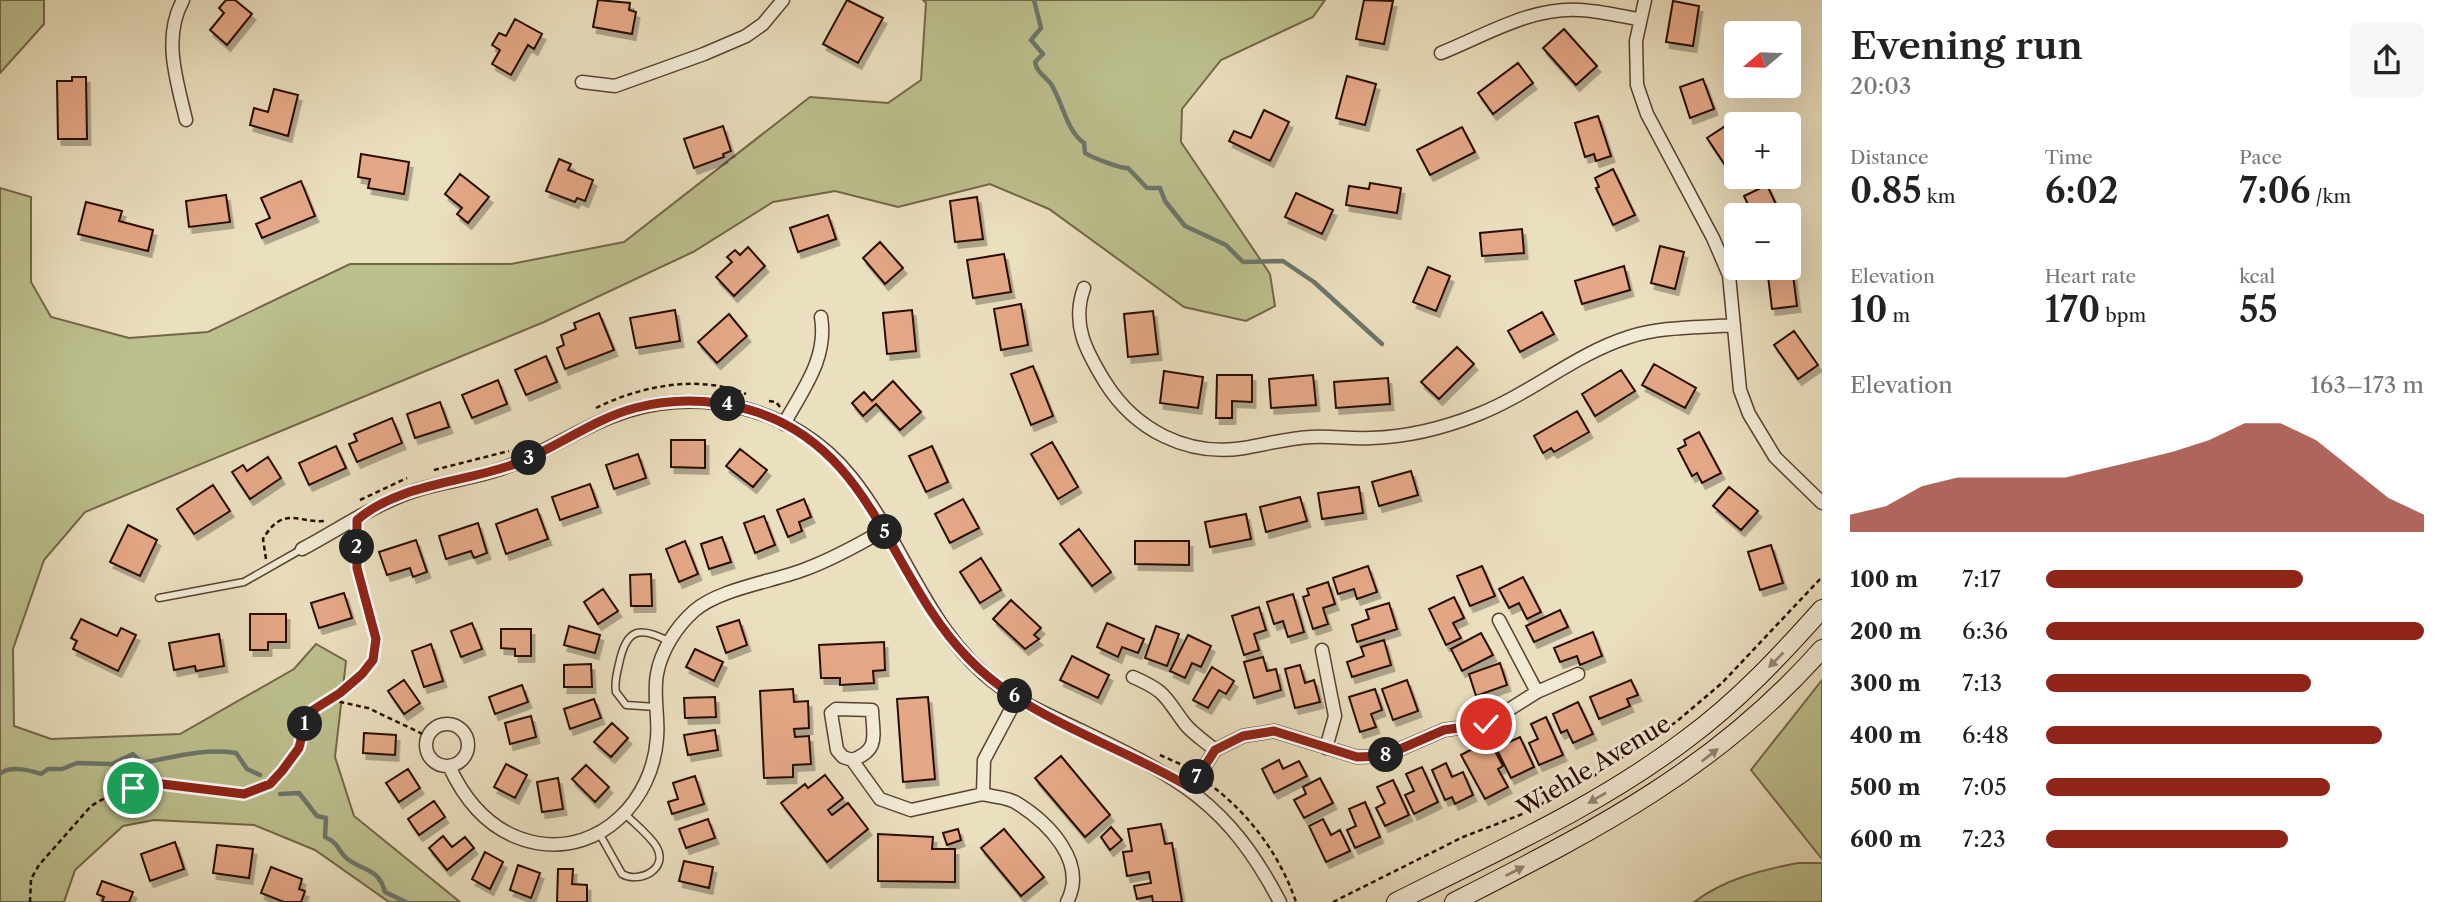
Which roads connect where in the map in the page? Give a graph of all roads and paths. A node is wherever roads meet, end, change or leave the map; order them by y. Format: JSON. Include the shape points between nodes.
{"nodes":[{"id":1,"x":183,"y":0,"type":"edge"},
{"id":2,"x":783,"y":0,"type":"edge"},
{"id":3,"x":1645,"y":0,"type":"edge"},
{"id":4,"x":1639,"y":19,"type":"junction"},
{"id":5,"x":1441,"y":53,"type":"dead end"},
{"id":6,"x":582,"y":82,"type":"dead end"},
{"id":7,"x":186,"y":120,"type":"dead end"},
{"id":8,"x":1084,"y":288,"type":"dead end"},
{"id":9,"x":821,"y":317,"type":"dead end"},
{"id":10,"x":1734,"y":325,"type":"junction"},
{"id":11,"x":784,"y":424,"type":"junction"},
{"id":12,"x":1822,"y":503,"type":"edge"},
{"id":13,"x":357,"y":520,"type":"junction"},
{"id":14,"x":884,"y":530,"type":"junction"},
{"id":15,"x":302,"y":549,"type":"joint"},
{"id":16,"x":1822,"y":577,"type":"edge"},
{"id":17,"x":159,"y":598,"type":"dead end"},
{"id":18,"x":1822,"y":609,"type":"edge"},
{"id":19,"x":1499,"y":620,"type":"dead end"},
{"id":20,"x":670,"y":642,"type":"junction"},
{"id":21,"x":1822,"y":649,"type":"edge"},
{"id":22,"x":1322,"y":650,"type":"dead end"},
{"id":23,"x":1578,"y":674,"type":"dead end"},
{"id":24,"x":1133,"y":677,"type":"dead end"},
{"id":25,"x":1537,"y":692,"type":"junction"},
{"id":26,"x":1017,"y":698,"type":"junction"},
{"id":27,"x":331,"y":700,"type":"junction"},
{"id":28,"x":656,"y":707,"type":"junction"},
{"id":29,"x":429,"y":737,"type":"junction"},
{"id":30,"x":1326,"y":748,"type":"junction"},
{"id":31,"x":1215,"y":750,"type":"junction"},
{"id":32,"x":1154,"y":751,"type":"dead end"},
{"id":33,"x":852,"y":760,"type":"junction"},
{"id":34,"x":449,"y":766,"type":"junction"},
{"id":35,"x":1198,"y":776,"type":"junction"},
{"id":36,"x":1191,"y":788,"type":"junction"},
{"id":37,"x":983,"y":794,"type":"junction"},
{"id":38,"x":625,"y":814,"type":"junction"},
{"id":39,"x":600,"y":833,"type":"junction"},
{"id":40,"x":30,"y":902,"type":"edge"},
{"id":41,"x":1067,"y":902,"type":"edge"},
{"id":42,"x":1280,"y":902,"type":"edge"},
{"id":43,"x":1333,"y":902,"type":"edge"},
{"id":44,"x":1396,"y":902,"type":"edge"},
{"id":45,"x":1454,"y":902,"type":"edge"}],
"edges":[{"from":1,"to":7,"type":"street","via":[[172,43]]},
{"from":2,"to":6,"type":"street","via":[[746,36],[704,54],[615,86]]},
{"from":3,"to":4,"type":"street"},
{"from":4,"to":5,"type":"street","via":[[1580,10],[1551,11],[1509,23]]},
{"from":4,"to":10,"type":"street","via":[[1636,64],[1642,103],[1729,275]]},
{"from":8,"to":10,"type":"street","via":[[1080,335],[1124,408],[1167,438],[1221,450],[1285,439],[1371,438],[1435,429],[1513,398],[1586,355],[1632,336],[1663,329]]},
{"from":9,"to":11,"type":"street","via":[[818,361]]},
{"from":10,"to":12,"type":"street","via":[[1741,390],[1749,414],[1774,457]]},
{"from":11,"to":13,"type":"street","via":[[734,405],[657,403],[608,418],[505,468],[394,498]]},
{"from":11,"to":14,"type":"street","via":[[834,457]]},
{"from":13,"to":15,"type":"street"},
{"from":13,"to":27,"type":"path","via":[[357,568],[376,639],[373,660]]},
{"from":14,"to":20,"type":"street","via":[[804,570],[707,603]]},
{"from":14,"to":26,"type":"street","via":[[947,633],[979,669]]},
{"from":15,"to":17,"type":"lane","via":[[244,582]]},
{"from":16,"to":43,"type":"path","via":[[1722,684],[1665,729],[1589,779],[1520,815],[1462,837]]},
{"from":18,"to":44,"type":"main road","name":"Wiehle Avenue","one_way":true,"via":[[1753,683],[1651,765],[1575,811]]},
{"from":19,"to":25,"type":"street"},
{"from":20,"to":28,"type":"street","via":[[657,674]]},
{"from":20,"to":28,"type":"lane","via":[[645,631],[630,635],[617,672],[615,685],[621,700],[636,708]]},
{"from":45,"to":21,"type":"main road","one_way":true,"via":[[1565,846],[1661,790],[1734,736]]},
{"from":22,"to":30,"type":"street","via":[[1335,716]]},
{"from":23,"to":25,"type":"street"},
{"from":24,"to":31,"type":"street","via":[[1158,688],[1186,726]]},
{"from":25,"to":30,"type":"street","via":[[1486,724],[1444,730],[1384,756],[1357,757]]},
{"from":26,"to":36,"type":"street"},
{"from":26,"to":37,"type":"street","via":[[984,760]]},
{"from":27,"to":29,"type":"path","via":[[368,708]]},
{"from":27,"to":40,"type":"path","via":[[313,710],[299,748],[282,771],[259,790],[244,794],[154,783],[110,795],[91,806],[39,865],[31,878]]},
{"from":28,"to":38,"type":"street","via":[[652,769]]},
{"from":29,"to":34,"type":"street","via":[[431,759]]},
{"from":29,"to":34,"type":"street","via":[[444,725],[466,735],[464,759]]},
{"from":30,"to":31,"type":"street","via":[[1274,731],[1243,736]]},
{"from":31,"to":35,"type":"street"},
{"from":32,"to":35,"type":"path"},
{"from":33,"to":33,"type":"street","via":[[837,750],[831,713],[849,707],[872,710],[873,745],[867,754]]},
{"from":33,"to":37,"type":"street","via":[[880,799],[911,810]]},
{"from":34,"to":39,"type":"street","via":[[480,815],[508,834],[553,844]]},
{"from":35,"to":36,"type":"street"},
{"from":36,"to":42,"type":"street","via":[[1253,853]]},
{"from":37,"to":41,"type":"street","via":[[1012,801],[1061,843],[1075,878]]},
{"from":38,"to":39,"type":"street"},
{"from":38,"to":39,"type":"lane","via":[[657,847],[658,862],[650,874],[635,879],[622,874]]}]}
